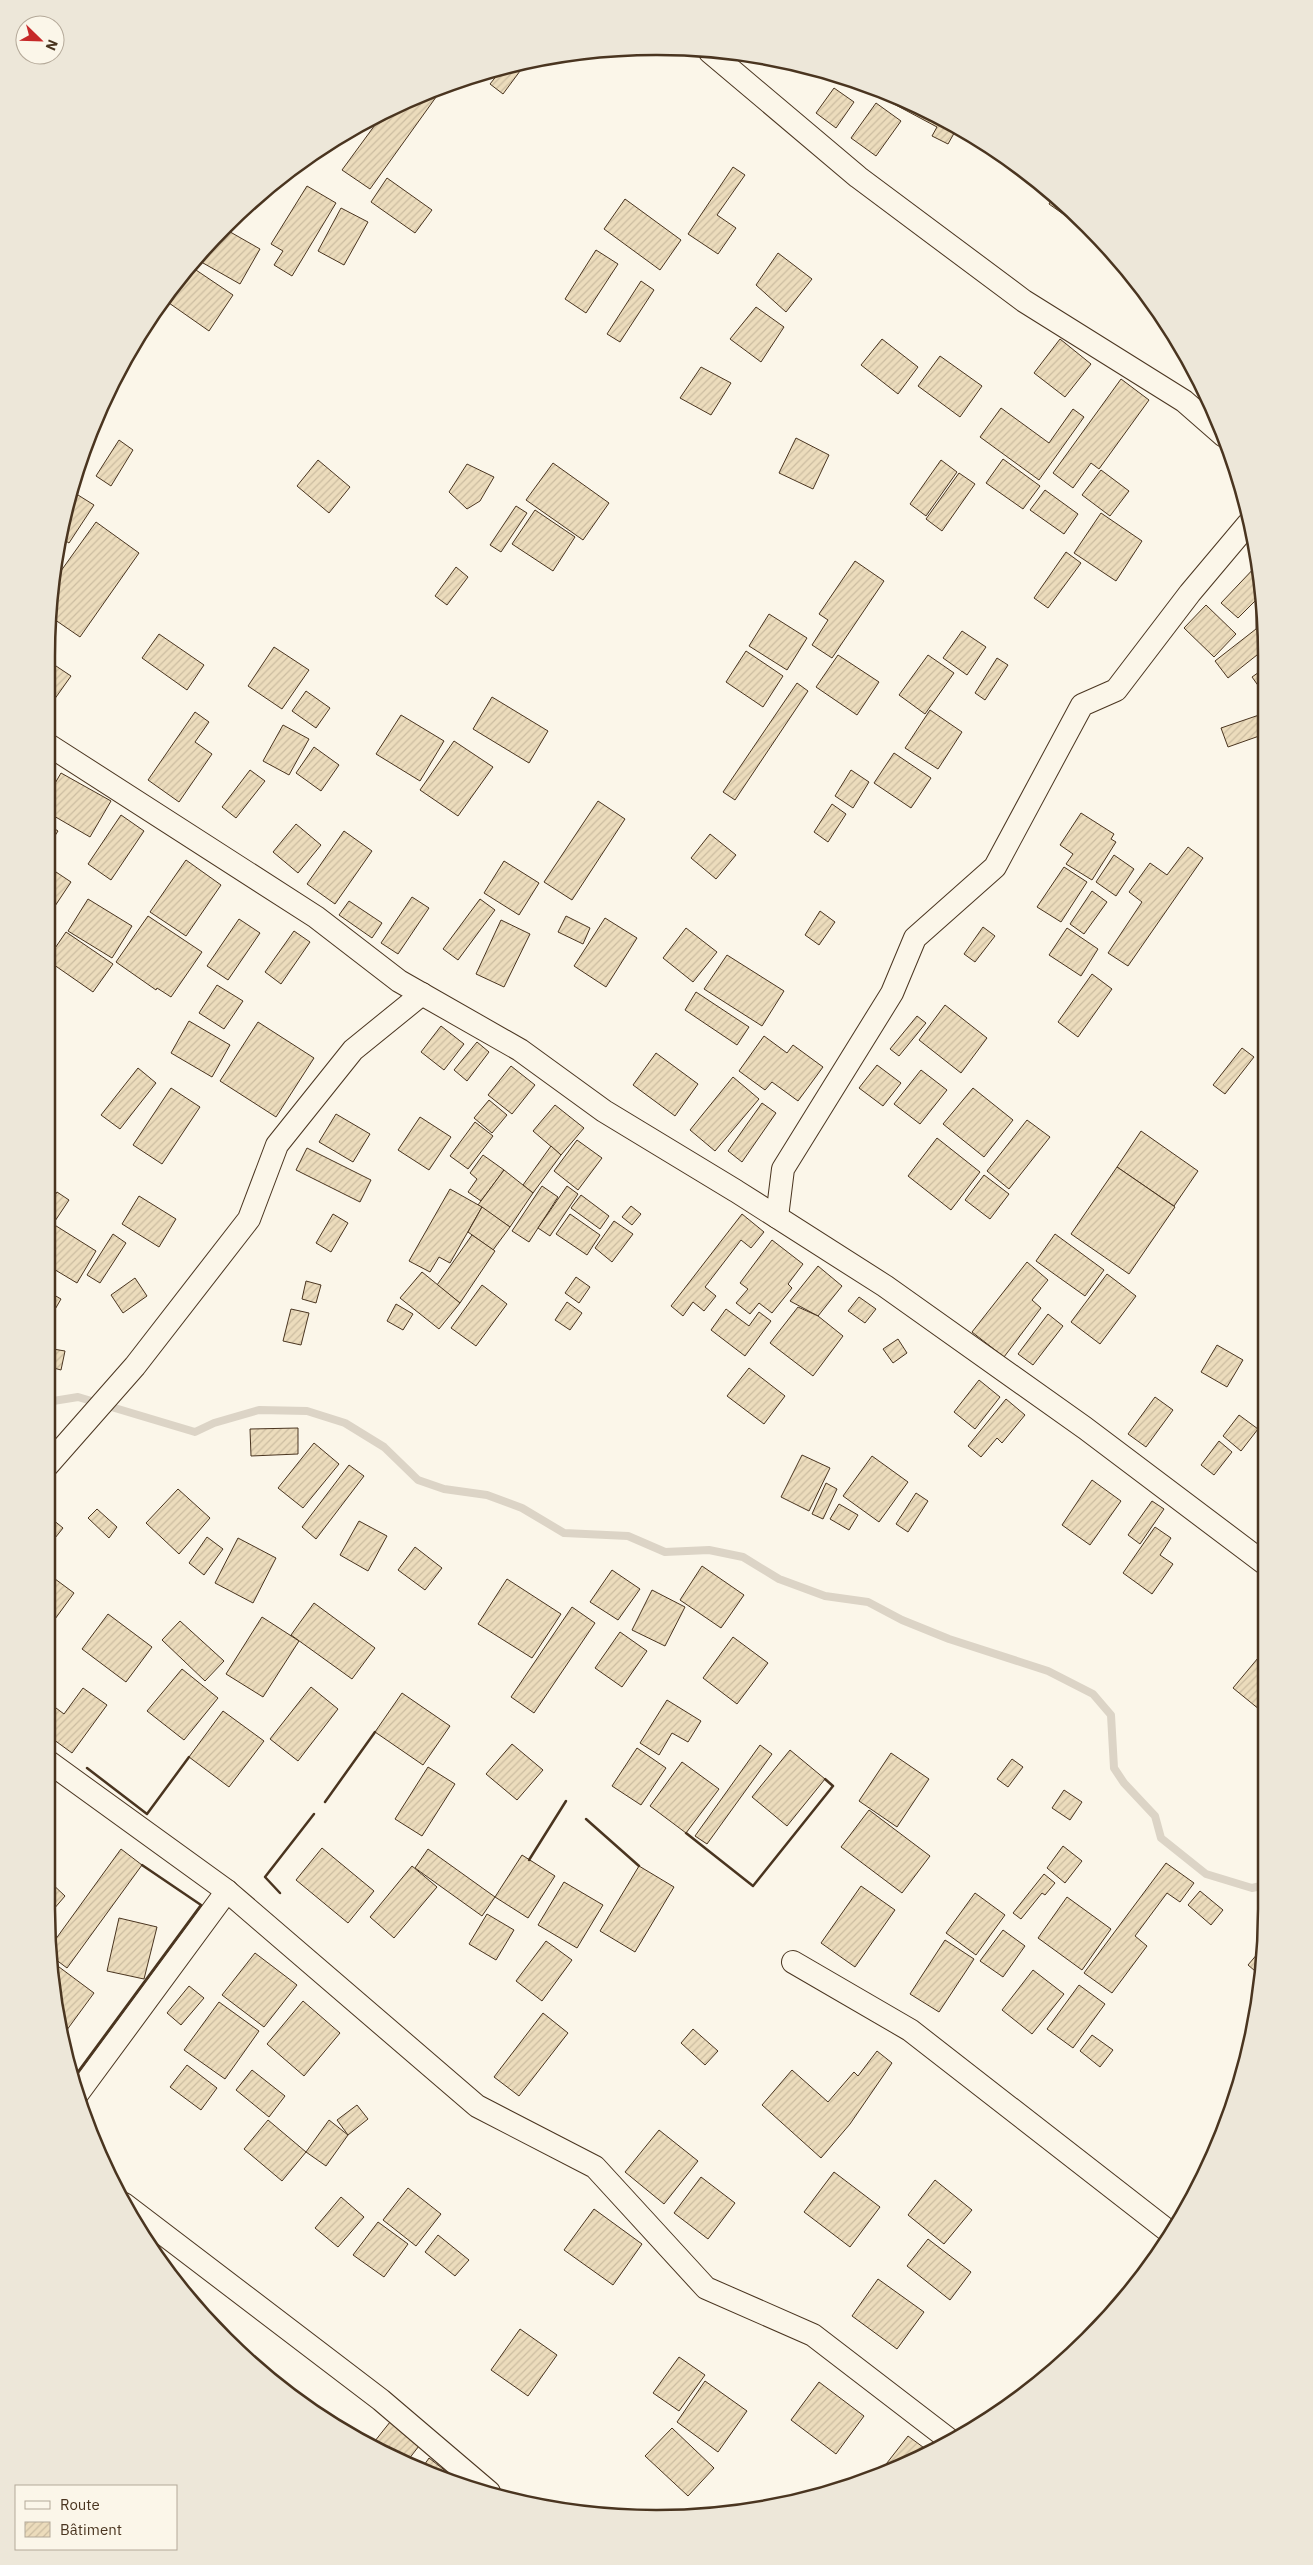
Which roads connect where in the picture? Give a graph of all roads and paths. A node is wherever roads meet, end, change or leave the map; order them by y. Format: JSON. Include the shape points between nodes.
{"nodes":[{"id":1,"x":717,"y":58,"type":"edge"},
{"id":2,"x":1212,"y":425,"type":"edge"},
{"id":3,"x":1244,"y":529,"type":"edge"},
{"id":4,"x":55,"y":749,"type":"edge"},
{"id":5,"x":422,"y":994,"type":"junction"},
{"id":6,"x":777,"y":1217,"type":"junction"},
{"id":7,"x":55,"y":1457,"type":"edge"},
{"id":8,"x":1258,"y":1559,"type":"edge"},
{"id":9,"x":55,"y":1767,"type":"edge"},
{"id":10,"x":227,"y":1891,"type":"junction"},
{"id":11,"x":793,"y":1962,"type":"dead end"},
{"id":12,"x":82,"y":2087,"type":"edge"},
{"id":13,"x":140,"y":2216,"type":"edge"},
{"id":14,"x":1165,"y":2229,"type":"edge"},
{"id":15,"x":945,"y":2436,"type":"edge"},
{"id":16,"x":478,"y":2483,"type":"edge"}],
"edges":[{"from":1,"to":2,"type":"street","via":[[858,178],[1024,301],[1184,401]]},
{"from":3,"to":6,"type":"street","via":[[1116,690],[1082,706],[995,867],[915,938],[892,993],[782,1168]]},
{"from":4,"to":5,"type":"street","via":[[316,917],[399,981]]},
{"from":5,"to":6,"type":"street","via":[[520,1050],[604,1112]]},
{"from":5,"to":7,"type":"street","via":[[353,1050],[277,1145],[249,1220],[135,1366]]},
{"from":6,"to":8,"type":"street","via":[[885,1286],[1069,1417]]},
{"from":9,"to":10,"type":"street"},
{"from":10,"to":12,"type":"street"},
{"from":10,"to":15,"type":"street","via":[[477,2106],[595,2167],[706,2288],[813,2334]]},
{"from":11,"to":14,"type":"street","via":[[910,2030]]},
{"from":13,"to":16,"type":"street","via":[[382,2400]]}]}
